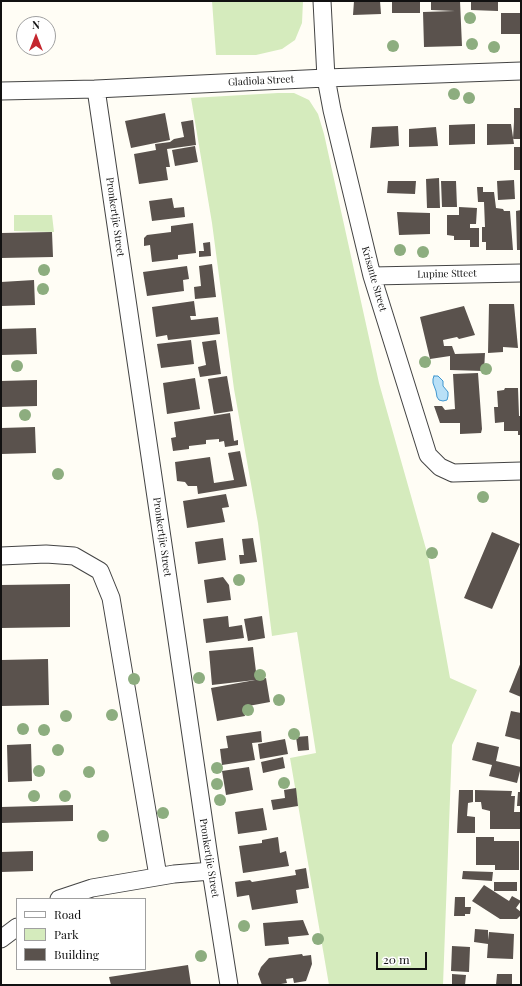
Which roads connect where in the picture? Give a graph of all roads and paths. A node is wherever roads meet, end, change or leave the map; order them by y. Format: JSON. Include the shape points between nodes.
{"nodes":[{"id":1,"x":322,"y":1,"type":"edge"},
{"id":2,"x":521,"y":71,"type":"edge"},
{"id":3,"x":326,"y":78,"type":"junction"},
{"id":4,"x":96,"y":89,"type":"junction"},
{"id":5,"x":1,"y":91,"type":"edge"},
{"id":6,"x":521,"y":273,"type":"edge"},
{"id":7,"x":372,"y":276,"type":"junction"},
{"id":8,"x":521,"y":471,"type":"edge"},
{"id":9,"x":1,"y":556,"type":"edge"},
{"id":10,"x":211,"y":871,"type":"junction"},
{"id":11,"x":158,"y":876,"type":"junction"},
{"id":12,"x":62,"y":898,"type":"edge"},
{"id":13,"x":16,"y":928,"type":"edge"},
{"id":14,"x":1,"y":939,"type":"edge"},
{"id":15,"x":229,"y":985,"type":"edge"}],
"edges":[{"from":1,"to":3,"type":"street","name":"Krisante Street"},
{"from":2,"to":3,"type":"street","name":"Gladiola Street"},
{"from":3,"to":4,"type":"street","name":"Gladiola Street"},
{"from":3,"to":7,"type":"street","name":"Krisante Street"},
{"from":4,"to":5,"type":"street","name":"Gladiola Street"},
{"from":4,"to":10,"type":"street","name":"Pronkertjie Street"},
{"from":6,"to":7,"type":"street","name":"Lupine Stteet"},
{"from":7,"to":8,"type":"street","name":"Krisante Street","via":[[428,455],[440,467],[453,473]]},
{"from":9,"to":11,"type":"street","via":[[74,556],[100,571],[111,598]]},
{"from":10,"to":11,"type":"street"},
{"from":10,"to":15,"type":"street","name":"Pronkertjie Street"},
{"from":11,"to":12,"type":"street","via":[[92,888]]},
{"from":13,"to":14,"type":"street"}]}
